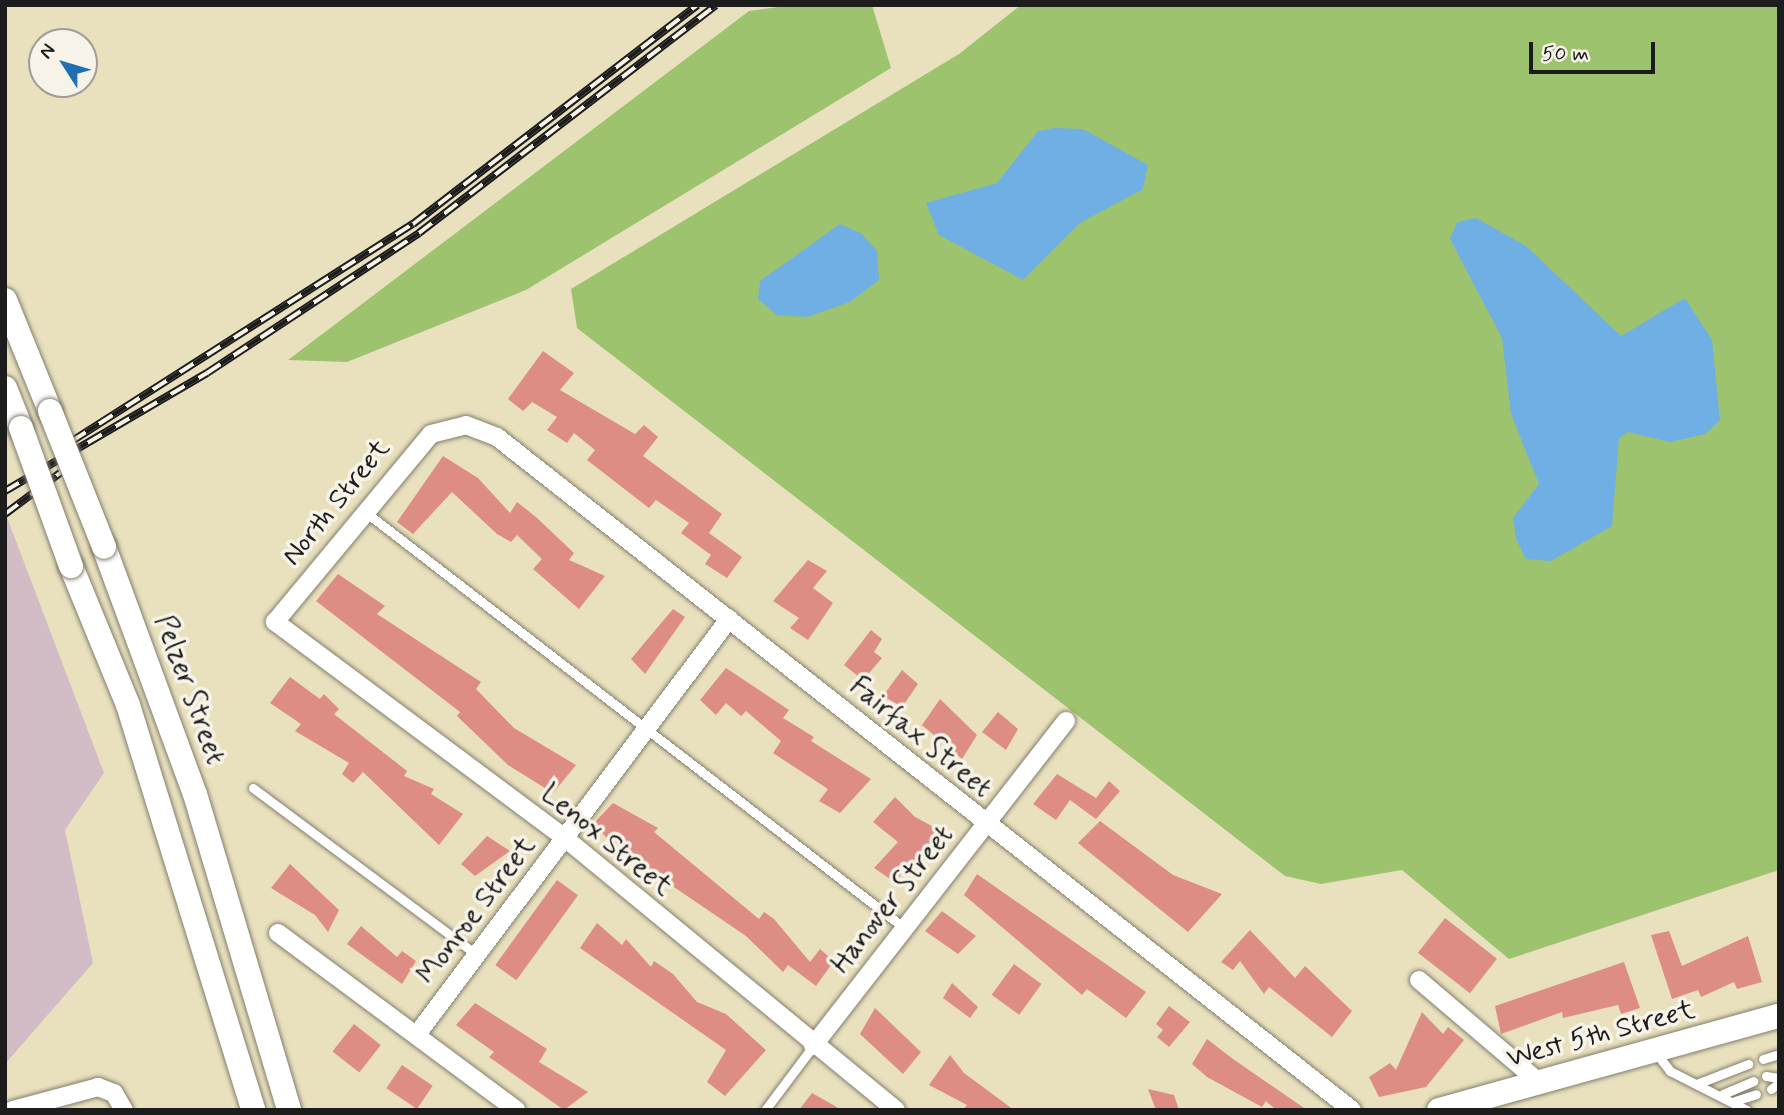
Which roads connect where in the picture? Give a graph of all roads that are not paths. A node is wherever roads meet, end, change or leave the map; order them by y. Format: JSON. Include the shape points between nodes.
{"nodes":[{"id":1,"x":5,"y":300,"type":"edge"},
{"id":2,"x":5,"y":388,"type":"edge"},
{"id":3,"x":449,"y":427,"type":"joint"},
{"id":4,"x":363,"y":511,"type":"junction"},
{"id":5,"x":729,"y":619,"type":"junction"},
{"id":6,"x":275,"y":622,"type":"joint"},
{"id":7,"x":1066,"y":720,"type":"dead end"},
{"id":8,"x":647,"y":729,"type":"junction"},
{"id":9,"x":253,"y":788,"type":"dead end"},
{"id":10,"x":986,"y":824,"type":"junction"},
{"id":11,"x":565,"y":838,"type":"junction"},
{"id":12,"x":903,"y":927,"type":"junction"},
{"id":13,"x":278,"y":933,"type":"dead end"},
{"id":14,"x":477,"y":955,"type":"junction"},
{"id":15,"x":1419,"y":980,"type":"dead end"},
{"id":16,"x":1779,"y":1016,"type":"edge"},
{"id":17,"x":418,"y":1033,"type":"junction"},
{"id":18,"x":813,"y":1046,"type":"junction"},
{"id":19,"x":1655,"y":1052,"type":"junction"},
{"id":20,"x":1779,"y":1054,"type":"edge"},
{"id":21,"x":1763,"y":1059,"type":"dead end"},
{"id":22,"x":1748,"y":1064,"type":"dead end"},
{"id":23,"x":1766,"y":1076,"type":"dead end"},
{"id":24,"x":1752,"y":1081,"type":"dead end"},
{"id":25,"x":1539,"y":1082,"type":"junction"},
{"id":26,"x":1699,"y":1083,"type":"junction"},
{"id":27,"x":1776,"y":1083,"type":"edge"},
{"id":28,"x":1723,"y":1094,"type":"junction"},
{"id":29,"x":1756,"y":1094,"type":"dead end"},
{"id":30,"x":1735,"y":1101,"type":"junction"},
{"id":31,"x":13,"y":1110,"type":"edge"},
{"id":32,"x":124,"y":1110,"type":"edge"},
{"id":33,"x":253,"y":1110,"type":"edge"},
{"id":34,"x":289,"y":1110,"type":"edge"},
{"id":35,"x":516,"y":1110,"type":"edge"},
{"id":36,"x":765,"y":1110,"type":"edge"},
{"id":37,"x":896,"y":1110,"type":"edge"},
{"id":38,"x":1352,"y":1110,"type":"edge"},
{"id":39,"x":1439,"y":1110,"type":"edge"},
{"id":40,"x":1747,"y":1110,"type":"edge"}],
"edges":[{"from":1,"to":34,"type":"street","name":"Pelzer Street","bridge":true,"via":[[104,547],[195,794]]},
{"from":2,"to":33,"type":"street","bridge":true,"via":[[128,705]]},
{"from":3,"to":4,"type":"street","name":"North Street","via":[[416,447]]},
{"from":3,"to":5,"type":"street","name":"Fairfax Street","via":[[484,428]]},
{"from":4,"to":6,"type":"street","name":"North Street"},
{"from":4,"to":8,"type":"lane"},
{"from":5,"to":8,"type":"street","name":"Monroe Street"},
{"from":5,"to":10,"type":"street","name":"Fairfax Street"},
{"from":6,"to":11,"type":"street","name":"Lenox Street"},
{"from":7,"to":10,"type":"street","name":"Hanover Street"},
{"from":8,"to":11,"type":"street","name":"Monroe Street"},
{"from":8,"to":12,"type":"lane"},
{"from":9,"to":14,"type":"lane"},
{"from":10,"to":12,"type":"street","name":"Hanover Street"},
{"from":10,"to":38,"type":"street","name":"Fairfax Street"},
{"from":11,"to":14,"type":"street","name":"Monroe Street"},
{"from":11,"to":18,"type":"street","name":"Lenox Street"},
{"from":12,"to":18,"type":"street","name":"Hanover Street"},
{"from":13,"to":17,"type":"street"},
{"from":14,"to":17,"type":"street","name":"Monroe Street"},
{"from":15,"to":25,"type":"street"},
{"from":16,"to":19,"type":"street","name":"West 5th Street"},
{"from":17,"to":35,"type":"street"},
{"from":18,"to":36,"type":"lane"},
{"from":18,"to":37,"type":"street","name":"Lenox Street"},
{"from":19,"to":25,"type":"street","name":"West 5th Street"},
{"from":19,"to":26,"type":"lane","via":[[1670,1071]]},
{"from":20,"to":21,"type":"lane"},
{"from":22,"to":26,"type":"lane"},
{"from":23,"to":27,"type":"lane"},
{"from":24,"to":28,"type":"lane"},
{"from":25,"to":39,"type":"street","name":"West 5th Street"},
{"from":26,"to":28,"type":"lane"},
{"from":28,"to":30,"type":"lane"},
{"from":29,"to":30,"type":"lane"},
{"from":30,"to":40,"type":"lane"},
{"from":31,"to":32,"type":"street","via":[[98,1087],[108,1087]]}]}
